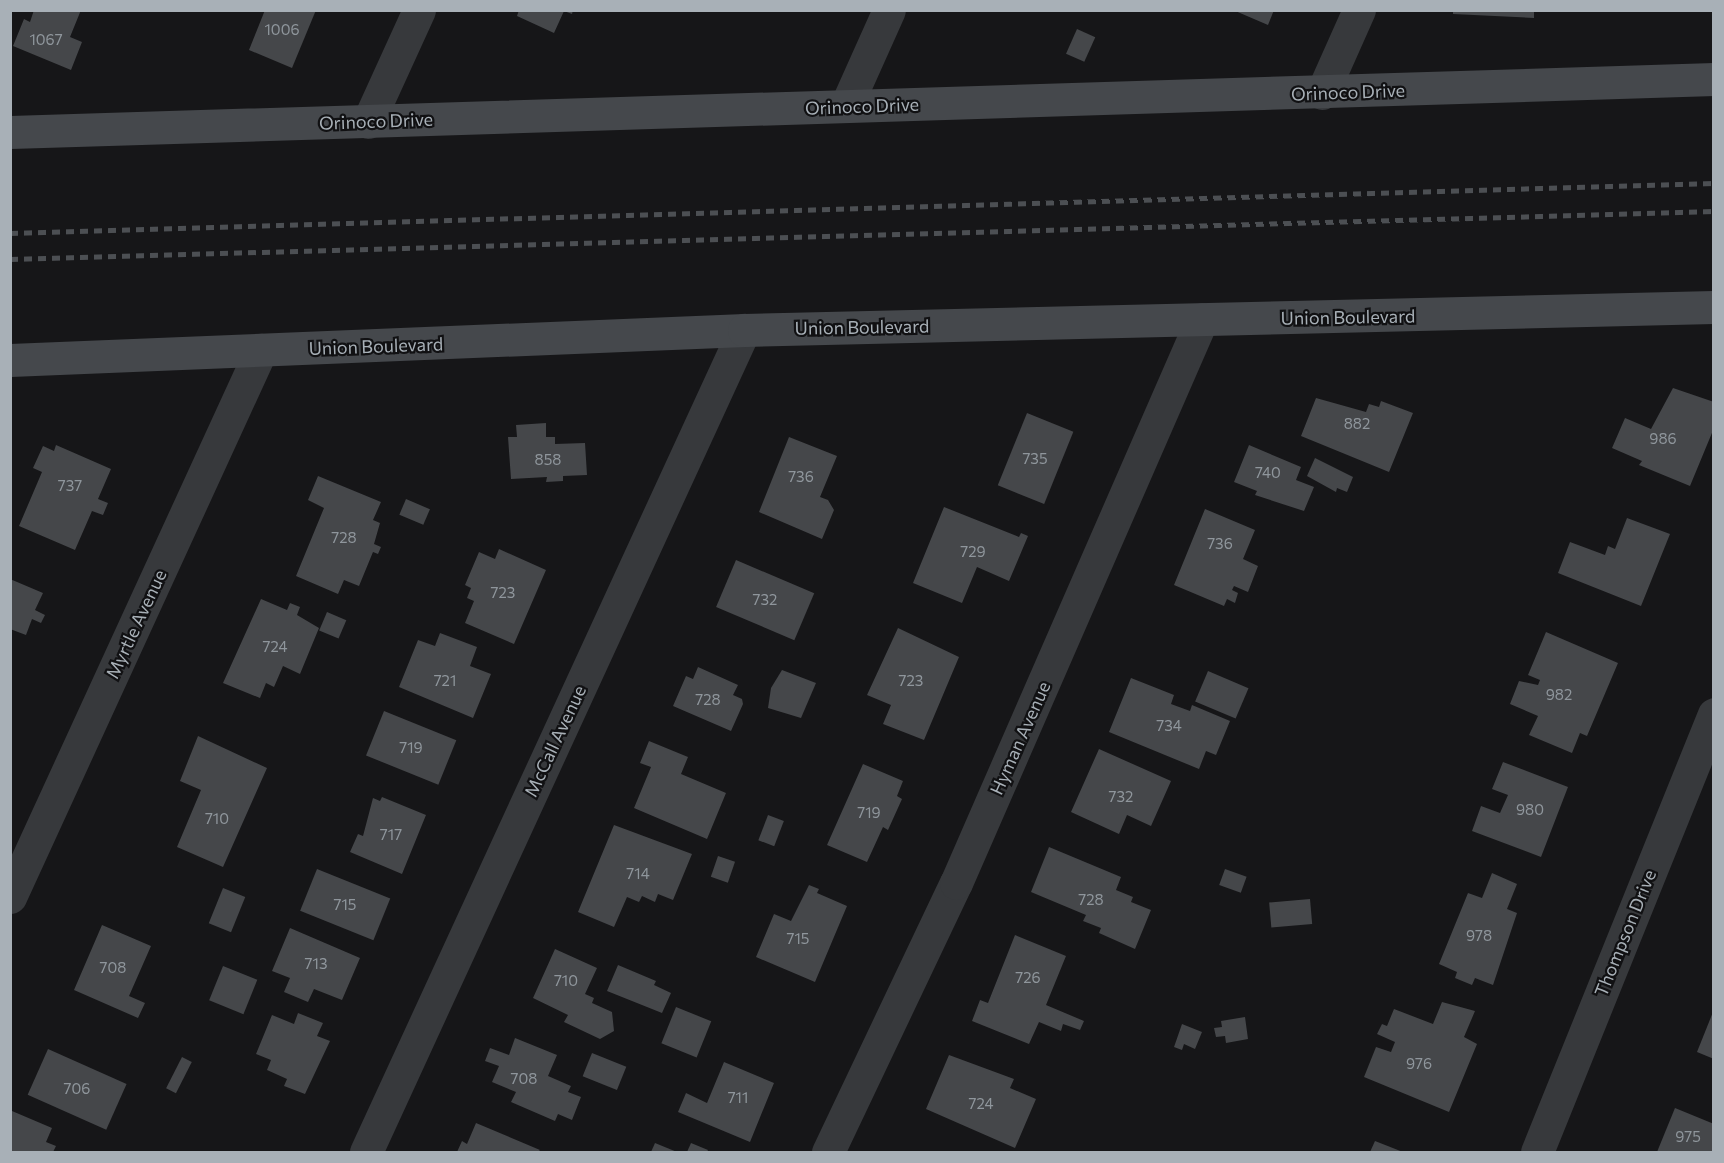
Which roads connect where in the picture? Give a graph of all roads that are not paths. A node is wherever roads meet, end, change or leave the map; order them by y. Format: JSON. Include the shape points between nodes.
{"nodes":[{"id":1,"x":419,"y":10,"type":"edge"},
{"id":2,"x":889,"y":10,"type":"edge"},
{"id":3,"x":1359,"y":10,"type":"edge"},
{"id":4,"x":1713,"y":79,"type":"edge"},
{"id":5,"x":1322,"y":93,"type":"junction"},
{"id":6,"x":846,"y":106,"type":"junction"},
{"id":7,"x":368,"y":122,"type":"junction"},
{"id":8,"x":10,"y":132,"type":"edge"},
{"id":9,"x":1713,"y":307,"type":"edge"},
{"id":10,"x":1202,"y":319,"type":"junction"},
{"id":11,"x":744,"y":330,"type":"junction"},
{"id":12,"x":261,"y":350,"type":"junction"},
{"id":13,"x":10,"y":360,"type":"edge"},
{"id":14,"x":1713,"y":714,"type":"edge"},
{"id":15,"x":10,"y":897,"type":"edge"},
{"id":16,"x":366,"y":1152,"type":"edge"},
{"id":17,"x":828,"y":1152,"type":"edge"},
{"id":18,"x":1537,"y":1152,"type":"edge"}],
"edges":[{"from":1,"to":7,"type":"street"},
{"from":2,"to":6,"type":"street"},
{"from":3,"to":5,"type":"street"},
{"from":4,"to":5,"type":"street","name":"Orinoco Drive"},
{"from":5,"to":6,"type":"street","name":"Orinoco Drive"},
{"from":6,"to":7,"type":"street","name":"Orinoco Drive"},
{"from":7,"to":8,"type":"street","name":"Orinoco Drive"},
{"from":9,"to":10,"type":"street","name":"Union Boulevard"},
{"from":10,"to":11,"type":"street","name":"Union Boulevard"},
{"from":10,"to":17,"type":"street","name":"Hyman Avenue","via":[[956,883]]},
{"from":11,"to":12,"type":"street","name":"Union Boulevard"},
{"from":11,"to":16,"type":"street","name":"McCall Avenue"},
{"from":12,"to":13,"type":"street","name":"Union Boulevard"},
{"from":12,"to":15,"type":"street","name":"Myrtle Avenue"},
{"from":14,"to":18,"type":"street","name":"Thompson Drive"}]}
